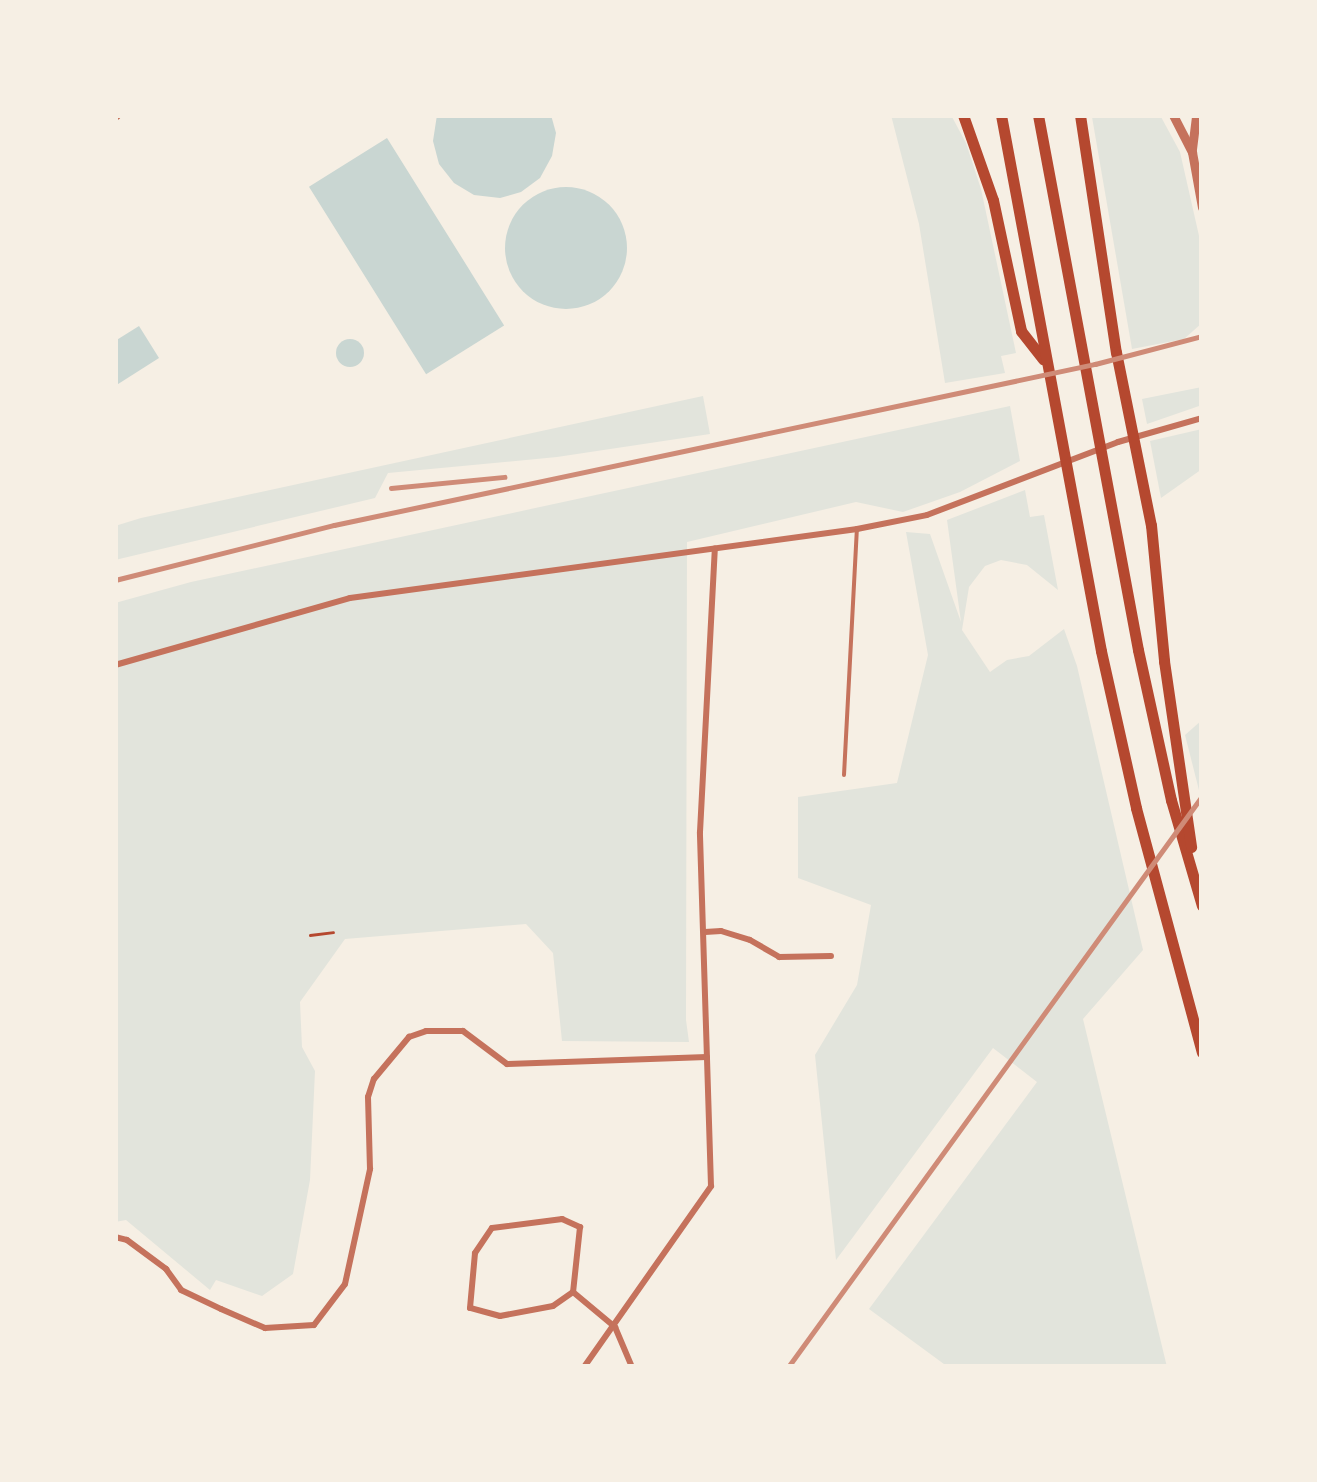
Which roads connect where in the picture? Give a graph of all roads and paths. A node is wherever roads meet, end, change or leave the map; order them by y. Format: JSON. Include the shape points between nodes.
{"nodes":[{"id":1,"x":964,"y":115,"type":"edge"},
{"id":2,"x":1001,"y":115,"type":"edge"},
{"id":3,"x":1038,"y":115,"type":"edge"},
{"id":4,"x":1080,"y":115,"type":"edge"},
{"id":5,"x":1173,"y":115,"type":"edge"},
{"id":6,"x":1196,"y":115,"type":"edge"},
{"id":7,"x":1192,"y":152,"type":"junction"},
{"id":8,"x":1202,"y":207,"type":"edge"},
{"id":9,"x":1046,"y":362,"type":"junction"},
{"id":10,"x":1202,"y":418,"type":"edge"},
{"id":11,"x":857,"y":529,"type":"junction"},
{"id":12,"x":715,"y":548,"type":"junction"},
{"id":13,"x":115,"y":665,"type":"edge"},
{"id":14,"x":844,"y":774,"type":"dead end"},
{"id":15,"x":1196,"y":886,"type":"junction"},
{"id":16,"x":1202,"y":906,"type":"edge"},
{"id":17,"x":334,"y":932,"type":"dead end"},
{"id":18,"x":705,"y":932,"type":"junction"},
{"id":19,"x":310,"y":935,"type":"dead end"},
{"id":20,"x":831,"y":956,"type":"dead end"},
{"id":21,"x":1202,"y":1052,"type":"edge"},
{"id":22,"x":707,"y":1057,"type":"junction"},
{"id":23,"x":115,"y":1237,"type":"edge"},
{"id":24,"x":573,"y":1292,"type":"junction"},
{"id":25,"x":615,"y":1327,"type":"junction"},
{"id":26,"x":584,"y":1367,"type":"edge"},
{"id":27,"x":632,"y":1367,"type":"edge"}],
"edges":[{"from":1,"to":9,"type":"highway","via":[[993,200],[1021,331]]},
{"from":2,"to":9,"type":"highway"},
{"from":3,"to":15,"type":"highway","via":[[1170,800]]},
{"from":4,"to":15,"type":"highway","via":[[1142,480]]},
{"from":5,"to":7,"type":"street"},
{"from":6,"to":7,"type":"street"},
{"from":7,"to":8,"type":"street"},
{"from":9,"to":21,"type":"highway","via":[[1136,808]]},
{"from":10,"to":11,"type":"street","via":[[1118,442],[926,515]]},
{"from":11,"to":12,"type":"street"},
{"from":11,"to":14,"type":"lane"},
{"from":12,"to":13,"type":"street","via":[[350,598]]},
{"from":12,"to":18,"type":"street","via":[[700,832]]},
{"from":15,"to":16,"type":"highway"},
{"from":17,"to":19,"type":"path"},
{"from":18,"to":20,"type":"street","via":[[735,936],[778,957]]},
{"from":18,"to":22,"type":"street"},
{"from":22,"to":23,"type":"street","via":[[508,1064],[463,1031],[426,1030],[409,1037],[374,1079],[368,1097],[370,1169],[345,1284],[314,1325],[265,1328],[221,1309],[181,1290],[166,1269]]},
{"from":22,"to":25,"type":"street","via":[[711,1186]]},
{"from":24,"to":24,"type":"street","via":[[580,1227],[562,1219],[492,1228],[476,1252],[470,1308],[500,1316],[553,1306]]},
{"from":24,"to":25,"type":"street"},
{"from":25,"to":26,"type":"street"},
{"from":25,"to":27,"type":"street"}]}
